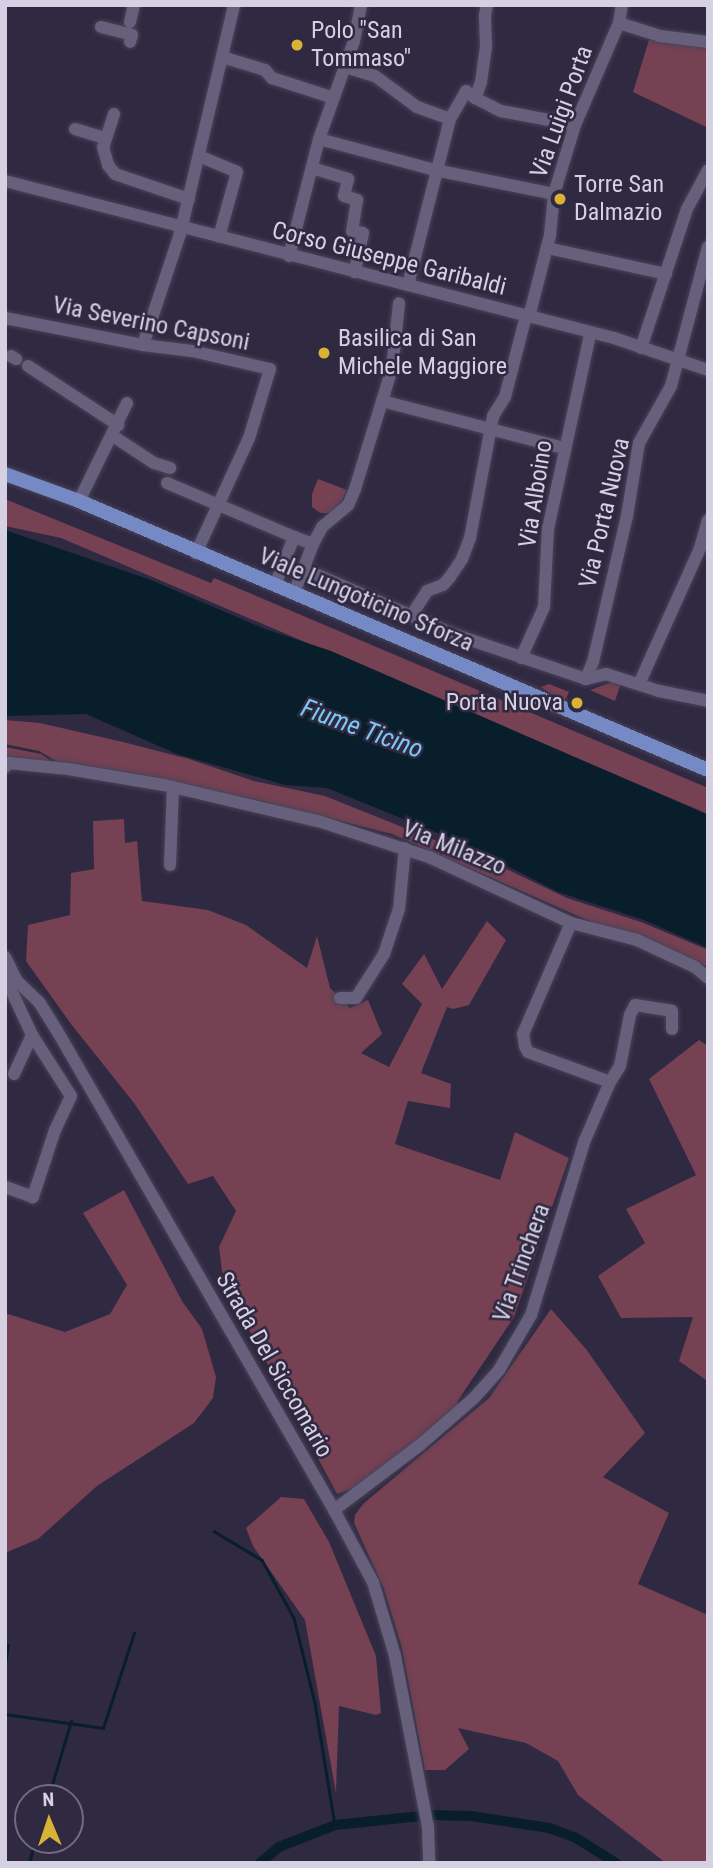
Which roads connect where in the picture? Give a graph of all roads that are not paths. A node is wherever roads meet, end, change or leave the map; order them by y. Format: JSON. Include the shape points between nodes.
{"nodes":[{"id":1,"x":134,"y":5,"type":"edge"},
{"id":2,"x":234,"y":5,"type":"edge"},
{"id":3,"x":361,"y":5,"type":"edge"},
{"id":4,"x":487,"y":5,"type":"edge"},
{"id":5,"x":622,"y":5,"type":"edge"},
{"id":6,"x":619,"y":23,"type":"junction"},
{"id":7,"x":101,"y":27,"type":"dead end"},
{"id":8,"x":708,"y":42,"type":"edge"},
{"id":9,"x":222,"y":57,"type":"junction"},
{"id":10,"x":345,"y":67,"type":"junction"},
{"id":11,"x":334,"y":98,"type":"junction"},
{"id":12,"x":475,"y":98,"type":"junction"},
{"id":13,"x":114,"y":114,"type":"dead end"},
{"id":14,"x":450,"y":119,"type":"junction"},
{"id":15,"x":575,"y":125,"type":"junction"},
{"id":16,"x":75,"y":129,"type":"dead end"},
{"id":17,"x":104,"y":138,"type":"junction"},
{"id":18,"x":319,"y":139,"type":"junction"},
{"id":19,"x":199,"y":156,"type":"junction"},
{"id":20,"x":312,"y":168,"type":"junction"},
{"id":21,"x":435,"y":170,"type":"junction"},
{"id":22,"x":708,"y":170,"type":"edge"},
{"id":23,"x":5,"y":181,"type":"edge"},
{"id":24,"x":554,"y":194,"type":"junction"},
{"id":25,"x":189,"y":199,"type":"junction"},
{"id":26,"x":182,"y":227,"type":"junction"},
{"id":27,"x":219,"y":237,"type":"junction"},
{"id":28,"x":708,"y":247,"type":"edge"},
{"id":29,"x":547,"y":248,"type":"junction"},
{"id":30,"x":289,"y":256,"type":"junction"},
{"id":31,"x":355,"y":272,"type":"junction"},
{"id":32,"x":666,"y":274,"type":"junction"},
{"id":33,"x":404,"y":285,"type":"junction"},
{"id":34,"x":399,"y":303,"type":"dead end"},
{"id":35,"x":528,"y":316,"type":"junction"},
{"id":36,"x":5,"y":317,"type":"edge"},
{"id":37,"x":590,"y":334,"type":"junction"},
{"id":38,"x":143,"y":345,"type":"junction"},
{"id":39,"x":641,"y":348,"type":"junction"},
{"id":40,"x":18,"y":360,"type":"dead end"},
{"id":41,"x":679,"y":361,"type":"junction"},
{"id":42,"x":708,"y":370,"type":"edge"},
{"id":43,"x":382,"y":401,"type":"junction"},
{"id":44,"x":127,"y":403,"type":"dead end"},
{"id":45,"x":491,"y":427,"type":"junction"},
{"id":46,"x":115,"y":431,"type":"junction"},
{"id":47,"x":564,"y":448,"type":"junction"},
{"id":48,"x":170,"y":468,"type":"dead end"},
{"id":49,"x":5,"y":474,"type":"edge"},
{"id":50,"x":167,"y":483,"type":"dead end"},
{"id":51,"x":79,"y":501,"type":"junction"},
{"id":52,"x":218,"y":502,"type":"junction"},
{"id":53,"x":708,"y":520,"type":"edge"},
{"id":54,"x":293,"y":537,"type":"junction"},
{"id":55,"x":313,"y":544,"type":"junction"},
{"id":56,"x":196,"y":553,"type":"junction"},
{"id":57,"x":304,"y":569,"type":"junction"},
{"id":58,"x":275,"y":585,"type":"junction"},
{"id":59,"x":294,"y":593,"type":"junction"},
{"id":60,"x":411,"y":615,"type":"junction"},
{"id":61,"x":522,"y":658,"type":"junction"},
{"id":62,"x":586,"y":679,"type":"junction"},
{"id":63,"x":639,"y":684,"type":"junction"},
{"id":64,"x":708,"y":701,"type":"edge"},
{"id":65,"x":5,"y":767,"type":"edge"},
{"id":66,"x":708,"y":771,"type":"edge"},
{"id":67,"x":173,"y":787,"type":"junction"},
{"id":68,"x":405,"y":848,"type":"junction"},
{"id":69,"x":170,"y":865,"type":"dead end"},
{"id":70,"x":570,"y":923,"type":"junction"},
{"id":71,"x":5,"y":957,"type":"edge"},
{"id":72,"x":5,"y":977,"type":"edge"},
{"id":73,"x":708,"y":978,"type":"edge"},
{"id":74,"x":340,"y":998,"type":"dead end"},
{"id":75,"x":672,"y":1029,"type":"dead end"},
{"id":76,"x":32,"y":1035,"type":"junction"},
{"id":77,"x":14,"y":1074,"type":"dead end"},
{"id":78,"x":610,"y":1082,"type":"junction"},
{"id":79,"x":5,"y":1187,"type":"edge"},
{"id":80,"x":334,"y":1510,"type":"junction"},
{"id":81,"x":428,"y":1828,"type":"junction"},
{"id":82,"x":422,"y":1863,"type":"edge"},
{"id":83,"x":429,"y":1863,"type":"edge"}],
"edges":[{"from":1,"to":7,"type":"street","via":[[128,32]]},
{"from":2,"to":9,"type":"street"},
{"from":3,"to":10,"type":"street"},
{"from":4,"to":12,"type":"street","via":[[486,46]]},
{"from":5,"to":6,"type":"street","name":"Via Luigi Porta"},
{"from":6,"to":8,"type":"street","via":[[660,36]]},
{"from":6,"to":15,"type":"street","name":"Via Luigi Porta"},
{"from":9,"to":11,"type":"street"},
{"from":9,"to":19,"type":"street"},
{"from":10,"to":11,"type":"street"},
{"from":10,"to":14,"type":"street","via":[[375,76],[417,107]]},
{"from":11,"to":18,"type":"street"},
{"from":12,"to":14,"type":"street","via":[[466,91]]},
{"from":12,"to":15,"type":"street","via":[[501,111]]},
{"from":13,"to":17,"type":"street"},
{"from":14,"to":21,"type":"street"},
{"from":15,"to":24,"type":"street","name":"Via Luigi Porta"},
{"from":16,"to":17,"type":"street"},
{"from":17,"to":25,"type":"street","via":[[108,165],[115,174]]},
{"from":18,"to":20,"type":"street"},
{"from":18,"to":21,"type":"street"},
{"from":19,"to":25,"type":"street"},
{"from":19,"to":27,"type":"street","via":[[237,172]]},
{"from":20,"to":30,"type":"street"},
{"from":20,"to":31,"type":"street","via":[[348,179],[344,196],[357,200],[352,232],[363,233]]},
{"from":21,"to":24,"type":"street"},
{"from":21,"to":33,"type":"street"},
{"from":22,"to":32,"type":"street","via":[[687,209]]},
{"from":23,"to":26,"type":"street","name":"Corso Giuseppe Garibaldi"},
{"from":24,"to":29,"type":"street","name":"Via Luigi Porta"},
{"from":25,"to":26,"type":"street"},
{"from":26,"to":27,"type":"street","name":"Corso Giuseppe Garibaldi"},
{"from":26,"to":38,"type":"street"},
{"from":27,"to":30,"type":"street","name":"Corso Giuseppe Garibaldi"},
{"from":28,"to":41,"type":"street","name":"Via Porta Nuova"},
{"from":29,"to":32,"type":"street"},
{"from":29,"to":35,"type":"street","name":"Via Luigi Porta"},
{"from":30,"to":31,"type":"street","name":"Corso Giuseppe Garibaldi"},
{"from":31,"to":33,"type":"street","name":"Corso Giuseppe Garibaldi"},
{"from":32,"to":39,"type":"street"},
{"from":33,"to":35,"type":"street","name":"Corso Giuseppe Garibaldi"},
{"from":34,"to":43,"type":"street","via":[[395,356]]},
{"from":35,"to":37,"type":"street","name":"Corso Giuseppe Garibaldi"},
{"from":35,"to":45,"type":"street","name":"Via Luigi Porta","via":[[505,397]]},
{"from":36,"to":38,"type":"street","name":"Via Severino Capsoni"},
{"from":37,"to":39,"type":"street","name":"Corso Giuseppe Garibaldi"},
{"from":37,"to":47,"type":"street","name":"Via Alboino"},
{"from":38,"to":52,"type":"street","name":"Via Severino Capsoni","via":[[270,369],[249,438]]},
{"from":39,"to":41,"type":"street","name":"Corso Giuseppe Garibaldi"},
{"from":40,"to":46,"type":"street"},
{"from":41,"to":42,"type":"street","name":"Corso Giuseppe Garibaldi"},
{"from":41,"to":62,"type":"street","name":"Via Porta Nuova","via":[[664,402],[639,443],[625,529]]},
{"from":43,"to":45,"type":"street"},
{"from":43,"to":55,"type":"street","via":[[348,505],[322,527]]},
{"from":44,"to":46,"type":"street"},
{"from":45,"to":47,"type":"street"},
{"from":45,"to":60,"type":"street","name":"Via Luigi Porta","via":[[462,559],[443,585],[427,591]]},
{"from":46,"to":48,"type":"street","via":[[155,463]]},
{"from":46,"to":51,"type":"street"},
{"from":47,"to":61,"type":"street","name":"Via Alboino","via":[[548,529],[544,607]]},
{"from":49,"to":51,"type":"main road","name":"Viale Lungoticino Sforza"},
{"from":50,"to":52,"type":"street"},
{"from":51,"to":56,"type":"main road","name":"Viale Lungoticino Sforza"},
{"from":52,"to":54,"type":"street"},
{"from":52,"to":56,"type":"street"},
{"from":53,"to":63,"type":"street"},
{"from":54,"to":55,"type":"street"},
{"from":54,"to":58,"type":"street"},
{"from":55,"to":57,"type":"street"},
{"from":56,"to":58,"type":"main road","name":"Viale Lungoticino Sforza"},
{"from":57,"to":59,"type":"street"},
{"from":57,"to":60,"type":"street"},
{"from":58,"to":59,"type":"main road","name":"Viale Lungoticino Sforza"},
{"from":59,"to":66,"type":"main road","name":"Viale Lungoticino Sforza"},
{"from":60,"to":61,"type":"street"},
{"from":61,"to":62,"type":"street"},
{"from":62,"to":63,"type":"street","via":[[606,674]]},
{"from":63,"to":64,"type":"street"},
{"from":65,"to":67,"type":"street","name":"Via Milazzo","via":[[68,769]]},
{"from":67,"to":68,"type":"street","name":"Via Milazzo","via":[[318,821]]},
{"from":67,"to":69,"type":"street"},
{"from":68,"to":70,"type":"street","name":"Via Milazzo"},
{"from":68,"to":74,"type":"street","via":[[399,909],[384,954],[356,998]]},
{"from":70,"to":73,"type":"street","name":"Via Milazzo","via":[[637,940],[695,967]]},
{"from":70,"to":78,"type":"street","via":[[523,1034],[525,1046],[528,1052]]},
{"from":71,"to":80,"type":"street","name":"Strada Del Siccomario","via":[[16,980],[39,1002]]},
{"from":72,"to":76,"type":"street"},
{"from":75,"to":78,"type":"street","name":"Via Trinchera","via":[[673,1011],[635,1005],[620,1066]]},
{"from":76,"to":77,"type":"street"},
{"from":76,"to":79,"type":"street","via":[[71,1096],[33,1197]]},
{"from":78,"to":80,"type":"street","name":"Via Trinchera","via":[[585,1140],[531,1315],[499,1370],[440,1429]]},
{"from":80,"to":81,"type":"street","name":"Strada Del Siccomario","via":[[373,1583],[385,1619]]},
{"from":81,"to":82,"type":"street"},
{"from":81,"to":83,"type":"street"}]}
